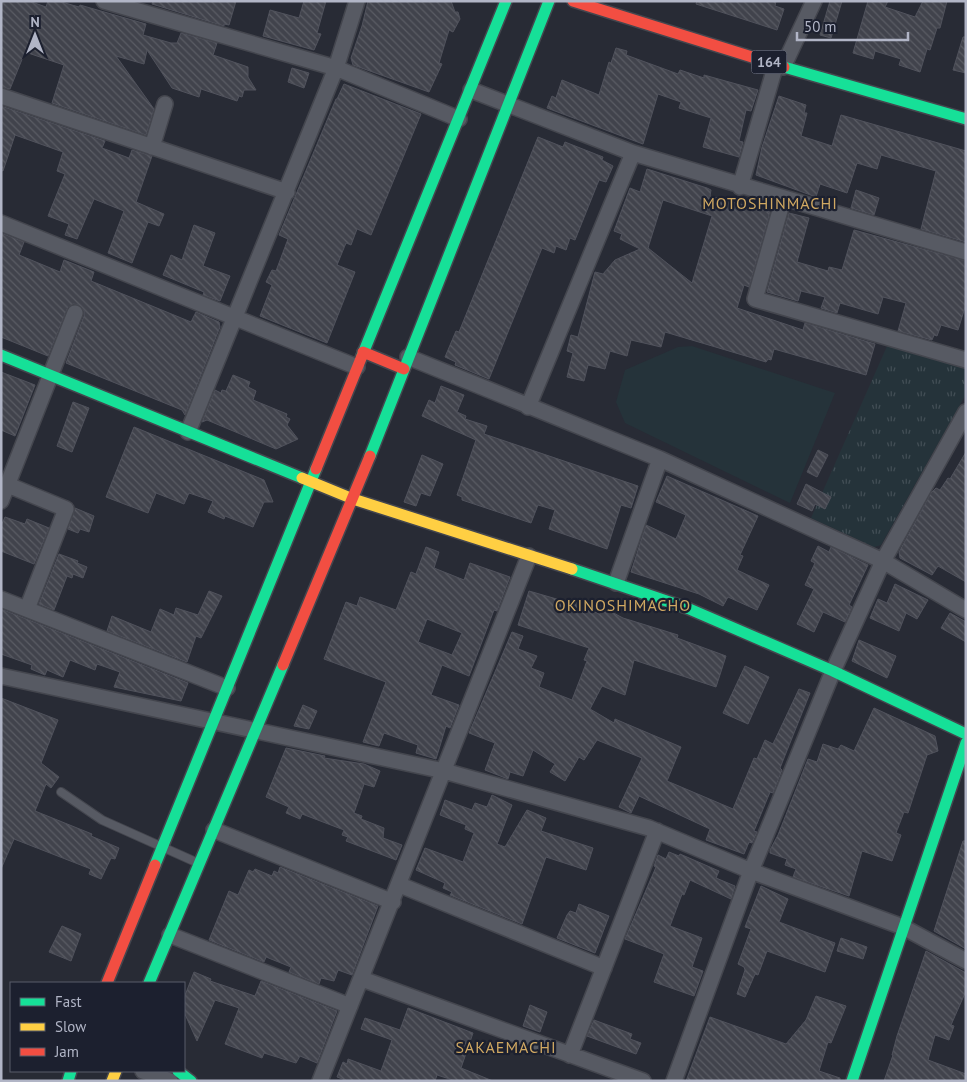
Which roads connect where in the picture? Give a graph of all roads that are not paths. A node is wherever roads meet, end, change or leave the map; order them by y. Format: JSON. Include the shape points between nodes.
{"nodes":[{"id":1,"x":104,"y":1,"type":"edge"},
{"id":2,"x":357,"y":1,"type":"edge"},
{"id":3,"x":506,"y":1,"type":"edge"},
{"id":4,"x":549,"y":1,"type":"edge"},
{"id":5,"x":573,"y":1,"type":"edge"},
{"id":6,"x":814,"y":1,"type":"edge"},
{"id":7,"x":780,"y":66,"type":"junction"},
{"id":8,"x":336,"y":68,"type":"junction"},
{"id":9,"x":471,"y":90,"type":"junction"},
{"id":10,"x":1,"y":96,"type":"edge"},
{"id":11,"x":165,"y":104,"type":"dead end"},
{"id":12,"x":507,"y":104,"type":"junction"},
{"id":13,"x":459,"y":119,"type":"junction"},
{"id":14,"x":966,"y":119,"type":"edge"},
{"id":15,"x":152,"y":147,"type":"junction"},
{"id":16,"x":633,"y":153,"type":"junction"},
{"id":17,"x":740,"y":187,"type":"junction"},
{"id":18,"x":287,"y":192,"type":"junction"},
{"id":19,"x":783,"y":200,"type":"junction"},
{"id":20,"x":1,"y":223,"type":"edge"},
{"id":21,"x":966,"y":252,"type":"edge"},
{"id":22,"x":75,"y":313,"type":"dead end"},
{"id":23,"x":234,"y":318,"type":"junction"},
{"id":24,"x":363,"y":352,"type":"junction"},
{"id":25,"x":1,"y":355,"type":"edge"},
{"id":26,"x":966,"y":360,"type":"edge"},
{"id":27,"x":406,"y":363,"type":"junction"},
{"id":28,"x":356,"y":367,"type":"junction"},
{"id":29,"x":50,"y":374,"type":"junction"},
{"id":30,"x":528,"y":407,"type":"junction"},
{"id":31,"x":966,"y":412,"type":"edge"},
{"id":32,"x":188,"y":432,"type":"junction"},
{"id":33,"x":660,"y":459,"type":"junction"},
{"id":34,"x":312,"y":483,"type":"junction"},
{"id":35,"x":4,"y":490,"type":"edge"},
{"id":36,"x":353,"y":499,"type":"junction"},
{"id":37,"x":530,"y":556,"type":"junction"},
{"id":38,"x":883,"y":561,"type":"junction"},
{"id":39,"x":616,"y":583,"type":"junction"},
{"id":40,"x":1,"y":599,"type":"edge"},
{"id":41,"x":26,"y":608,"type":"junction"},
{"id":42,"x":966,"y":610,"type":"edge"},
{"id":43,"x":833,"y":671,"type":"junction"},
{"id":44,"x":1,"y":676,"type":"edge"},
{"id":45,"x":227,"y":688,"type":"junction"},
{"id":46,"x":213,"y":722,"type":"junction"},
{"id":47,"x":254,"y":731,"type":"junction"},
{"id":48,"x":966,"y":734,"type":"edge"},
{"id":49,"x":966,"y":743,"type":"edge"},
{"id":50,"x":444,"y":771,"type":"junction"},
{"id":51,"x":61,"y":792,"type":"dead end"},
{"id":52,"x":214,"y":830,"type":"junction"},
{"id":53,"x":657,"y":831,"type":"junction"},
{"id":54,"x":164,"y":847,"type":"junction"},
{"id":55,"x":200,"y":864,"type":"junction"},
{"id":56,"x":751,"y":871,"type":"junction"},
{"id":57,"x":400,"y":885,"type":"junction"},
{"id":58,"x":393,"y":902,"type":"junction"},
{"id":59,"x":903,"y":927,"type":"junction"},
{"id":60,"x":170,"y":936,"type":"junction"},
{"id":61,"x":966,"y":961,"type":"edge"},
{"id":62,"x":604,"y":968,"type":"junction"},
{"id":63,"x":362,"y":979,"type":"junction"},
{"id":64,"x":107,"y":982,"type":"edge"},
{"id":65,"x":150,"y":982,"type":"edge"},
{"id":66,"x":350,"y":1006,"type":"junction"},
{"id":67,"x":570,"y":1055,"type":"junction"},
{"id":68,"x":146,"y":1072,"type":"edge"},
{"id":69,"x":179,"y":1072,"type":"edge"},
{"id":70,"x":170,"y":1081,"type":"edge"},
{"id":71,"x":191,"y":1081,"type":"edge"},
{"id":72,"x":320,"y":1081,"type":"edge"},
{"id":73,"x":642,"y":1081,"type":"edge"},
{"id":74,"x":674,"y":1081,"type":"edge"},
{"id":75,"x":852,"y":1081,"type":"edge"}],
"edges":[{"from":1,"to":8,"type":"street"},
{"from":2,"to":8,"type":"street"},
{"from":3,"to":9,"type":"main road"},
{"from":4,"to":12,"type":"main road"},
{"from":5,"to":7,"type":"main road","number":"164"},
{"from":6,"to":7,"type":"street"},
{"from":7,"to":14,"type":"main road","number":"164"},
{"from":7,"to":17,"type":"street"},
{"from":8,"to":13,"type":"street"},
{"from":8,"to":18,"type":"street"},
{"from":9,"to":12,"type":"street"},
{"from":9,"to":13,"type":"main road"},
{"from":10,"to":15,"type":"street"},
{"from":11,"to":15,"type":"street"},
{"from":12,"to":16,"type":"street"},
{"from":12,"to":27,"type":"main road"},
{"from":13,"to":24,"type":"main road"},
{"from":15,"to":18,"type":"street"},
{"from":16,"to":17,"type":"street"},
{"from":16,"to":30,"type":"street"},
{"from":17,"to":19,"type":"street"},
{"from":18,"to":23,"type":"street"},
{"from":19,"to":21,"type":"street"},
{"from":19,"to":26,"type":"street","via":[[755,299]]},
{"from":20,"to":23,"type":"street"},
{"from":22,"to":29,"type":"street"},
{"from":23,"to":28,"type":"street"},
{"from":23,"to":32,"type":"street"},
{"from":24,"to":27,"type":"main road"},
{"from":24,"to":28,"type":"main road"},
{"from":25,"to":29,"type":"main road"},
{"from":27,"to":30,"type":"street"},
{"from":27,"to":36,"type":"main road"},
{"from":28,"to":34,"type":"main road"},
{"from":29,"to":32,"type":"main road"},
{"from":29,"to":35,"type":"street"},
{"from":30,"to":33,"type":"street"},
{"from":31,"to":38,"type":"street"},
{"from":32,"to":34,"type":"main road"},
{"from":33,"to":38,"type":"street"},
{"from":33,"to":39,"type":"street"},
{"from":34,"to":36,"type":"main road"},
{"from":34,"to":45,"type":"main road"},
{"from":35,"to":41,"type":"street","via":[[66,509]]},
{"from":36,"to":37,"type":"main road"},
{"from":36,"to":47,"type":"main road"},
{"from":37,"to":39,"type":"main road"},
{"from":37,"to":50,"type":"street"},
{"from":38,"to":42,"type":"street"},
{"from":38,"to":43,"type":"street"},
{"from":39,"to":43,"type":"main road","via":[[687,608]]},
{"from":40,"to":41,"type":"street"},
{"from":41,"to":45,"type":"street"},
{"from":43,"to":48,"type":"main road"},
{"from":43,"to":56,"type":"street"},
{"from":44,"to":46,"type":"street"},
{"from":45,"to":46,"type":"main road"},
{"from":46,"to":47,"type":"street"},
{"from":46,"to":54,"type":"main road"},
{"from":47,"to":50,"type":"street"},
{"from":47,"to":52,"type":"main road"},
{"from":49,"to":59,"type":"main road"},
{"from":50,"to":53,"type":"street"},
{"from":50,"to":57,"type":"street"},
{"from":51,"to":54,"type":"lane","via":[[102,820]]},
{"from":52,"to":55,"type":"main road"},
{"from":52,"to":58,"type":"street"},
{"from":53,"to":56,"type":"street"},
{"from":53,"to":62,"type":"street"},
{"from":54,"to":55,"type":"lane"},
{"from":54,"to":64,"type":"main road"},
{"from":55,"to":60,"type":"main road"},
{"from":56,"to":59,"type":"street"},
{"from":56,"to":74,"type":"street"},
{"from":57,"to":58,"type":"street"},
{"from":57,"to":62,"type":"street"},
{"from":58,"to":63,"type":"street"},
{"from":59,"to":61,"type":"street"},
{"from":59,"to":75,"type":"main road"},
{"from":60,"to":65,"type":"main road"},
{"from":60,"to":66,"type":"street"},
{"from":62,"to":67,"type":"street"},
{"from":63,"to":66,"type":"street"},
{"from":63,"to":67,"type":"street"},
{"from":66,"to":72,"type":"street"},
{"from":67,"to":73,"type":"street"},
{"from":68,"to":70,"type":"street"},
{"from":69,"to":71,"type":"main road"}]}
